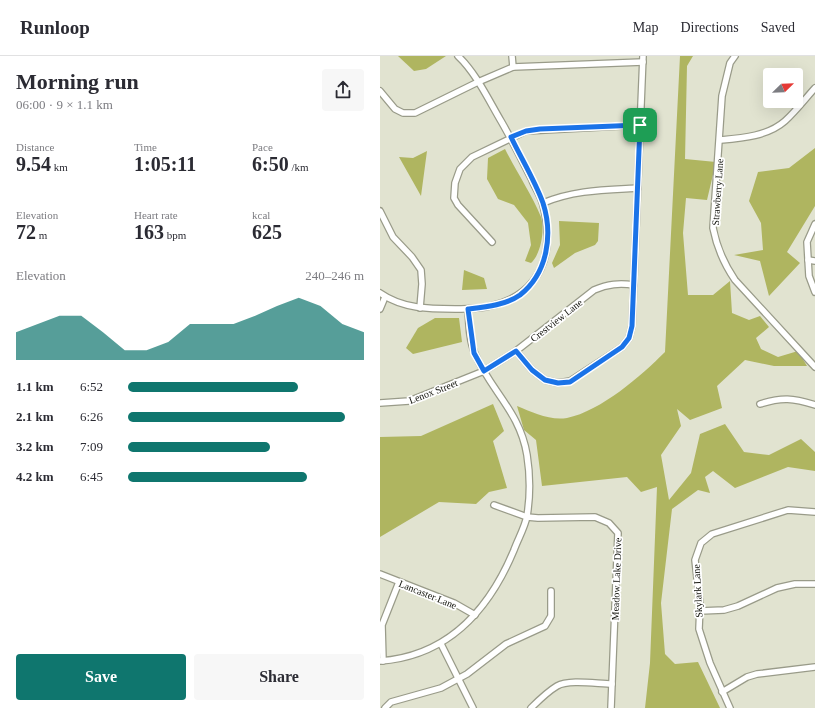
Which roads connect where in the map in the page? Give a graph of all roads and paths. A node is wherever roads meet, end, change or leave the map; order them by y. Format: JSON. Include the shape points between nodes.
{"nodes":[{"id":1,"x":458,"y":56,"type":"edge"},
{"id":2,"x":512,"y":56,"type":"edge"},
{"id":3,"x":735,"y":56,"type":"edge"},
{"id":4,"x":643,"y":59,"type":"edge"},
{"id":5,"x":513,"y":67,"type":"junction"},
{"id":6,"x":478,"y":82,"type":"junction"},
{"id":7,"x":815,"y":88,"type":"edge"},
{"id":8,"x":380,"y":91,"type":"edge"},
{"id":9,"x":640,"y":125,"type":"junction"},
{"id":10,"x":511,"y":137,"type":"junction"},
{"id":11,"x":720,"y":140,"type":"junction"},
{"id":12,"x":638,"y":188,"type":"junction"},
{"id":13,"x":543,"y":203,"type":"junction"},
{"id":14,"x":380,"y":211,"type":"edge"},
{"id":15,"x":815,"y":224,"type":"edge"},
{"id":16,"x":492,"y":242,"type":"dead end"},
{"id":17,"x":808,"y":260,"type":"junction"},
{"id":18,"x":815,"y":261,"type":"edge"},
{"id":19,"x":634,"y":285,"type":"junction"},
{"id":20,"x":815,"y":292,"type":"edge"},
{"id":21,"x":383,"y":295,"type":"edge"},
{"id":22,"x":420,"y":308,"type":"junction"},
{"id":23,"x":380,"y":309,"type":"edge"},
{"id":24,"x":468,"y":309,"type":"junction"},
{"id":25,"x":516,"y":351,"type":"junction"},
{"id":26,"x":815,"y":367,"type":"edge"},
{"id":27,"x":484,"y":371,"type":"junction"},
{"id":28,"x":380,"y":402,"type":"edge"},
{"id":29,"x":760,"y":404,"type":"dead end"},
{"id":30,"x":815,"y":405,"type":"edge"},
{"id":31,"x":494,"y":505,"type":"dead end"},
{"id":32,"x":815,"y":512,"type":"edge"},
{"id":33,"x":527,"y":517,"type":"junction"},
{"id":34,"x":380,"y":574,"type":"edge"},
{"id":35,"x":399,"y":582,"type":"junction"},
{"id":36,"x":815,"y":584,"type":"edge"},
{"id":37,"x":551,"y":591,"type":"dead end"},
{"id":38,"x":700,"y":611,"type":"junction"},
{"id":39,"x":475,"y":615,"type":"junction"},
{"id":40,"x":441,"y":644,"type":"junction"},
{"id":41,"x":382,"y":661,"type":"edge"},
{"id":42,"x":815,"y":667,"type":"edge"},
{"id":43,"x":459,"y":679,"type":"junction"},
{"id":44,"x":612,"y":684,"type":"junction"},
{"id":45,"x":722,"y":692,"type":"junction"},
{"id":46,"x":385,"y":708,"type":"edge"},
{"id":47,"x":474,"y":708,"type":"edge"},
{"id":48,"x":530,"y":708,"type":"edge"},
{"id":49,"x":610,"y":708,"type":"edge"},
{"id":50,"x":730,"y":708,"type":"edge"}],
"edges":[{"from":1,"to":6,"type":"street"},
{"from":2,"to":5,"type":"street"},
{"from":3,"to":11,"type":"street","name":"Strawberry Lane","via":[[730,63],[722,96]]},
{"from":4,"to":5,"type":"street"},
{"from":4,"to":9,"type":"street"},
{"from":5,"to":6,"type":"street"},
{"from":6,"to":8,"type":"street","via":[[415,113],[403,113],[395,109]]},
{"from":6,"to":10,"type":"street"},
{"from":7,"to":11,"type":"street","via":[[785,121],[772,130]]},
{"from":9,"to":10,"type":"street","via":[[540,129]]},
{"from":9,"to":12,"type":"street"},
{"from":10,"to":13,"type":"street"},
{"from":10,"to":16,"type":"street","via":[[472,157],[460,169],[455,183],[454,198],[458,205]]},
{"from":11,"to":26,"type":"street","name":"Strawberry Lane","via":[[713,228],[717,245],[735,280]]},
{"from":12,"to":13,"type":"street","via":[[575,192]]},
{"from":12,"to":19,"type":"street"},
{"from":13,"to":24,"type":"street","via":[[549,237],[544,260],[536,278],[520,295],[496,305]]},
{"from":14,"to":22,"type":"street","via":[[393,237],[421,270]]},
{"from":15,"to":17,"type":"street","via":[[807,242]]},
{"from":17,"to":18,"type":"street"},
{"from":17,"to":20,"type":"street","via":[[809,276]]},
{"from":19,"to":25,"type":"street","name":"Crestview Lane","via":[[618,283],[594,290]]},
{"from":19,"to":25,"type":"street","via":[[629,338],[622,347],[570,382],[545,380],[532,370]]},
{"from":21,"to":22,"type":"street","via":[[407,306]]},
{"from":21,"to":23,"type":"street"},
{"from":22,"to":24,"type":"street"},
{"from":24,"to":27,"type":"street","via":[[474,353]]},
{"from":25,"to":27,"type":"street","name":"Crestview Lane"},
{"from":27,"to":28,"type":"street","name":"Lenox Street","via":[[409,401]]},
{"from":27,"to":33,"type":"street","via":[[518,423],[527,456]]},
{"from":29,"to":30,"type":"street","via":[[776,399],[796,399]]},
{"from":31,"to":33,"type":"street","name":"Meadow Lake Drive"},
{"from":32,"to":38,"type":"street","name":"Skylark Lane","via":[[788,510],[712,534],[700,543],[696,560]]},
{"from":33,"to":39,"type":"street","via":[[508,563],[491,595]]},
{"from":33,"to":44,"type":"street","name":"Meadow Lake Drive","via":[[595,517],[609,523],[618,533]]},
{"from":34,"to":35,"type":"street","name":"Lancaster Lane"},
{"from":35,"to":39,"type":"street","name":"Lancaster Lane","via":[[454,603]]},
{"from":35,"to":41,"type":"street","via":[[382,625]]},
{"from":36,"to":38,"type":"street","via":[[795,584],[777,588],[738,606],[724,610]]},
{"from":37,"to":43,"type":"street","via":[[551,616],[545,626],[506,644]]},
{"from":38,"to":45,"type":"street","name":"Skylark Lane","via":[[699,628]]},
{"from":39,"to":40,"type":"street"},
{"from":40,"to":41,"type":"street","via":[[419,654]]},
{"from":40,"to":43,"type":"street"},
{"from":42,"to":45,"type":"street","via":[[757,674],[746,677]]},
{"from":43,"to":46,"type":"street","via":[[441,688],[390,702]]},
{"from":43,"to":47,"type":"street"},
{"from":44,"to":48,"type":"street","via":[[558,685]]},
{"from":44,"to":49,"type":"street","name":"Meadow Lake Drive"},
{"from":45,"to":50,"type":"street","name":"Skylark Lane"}]}
